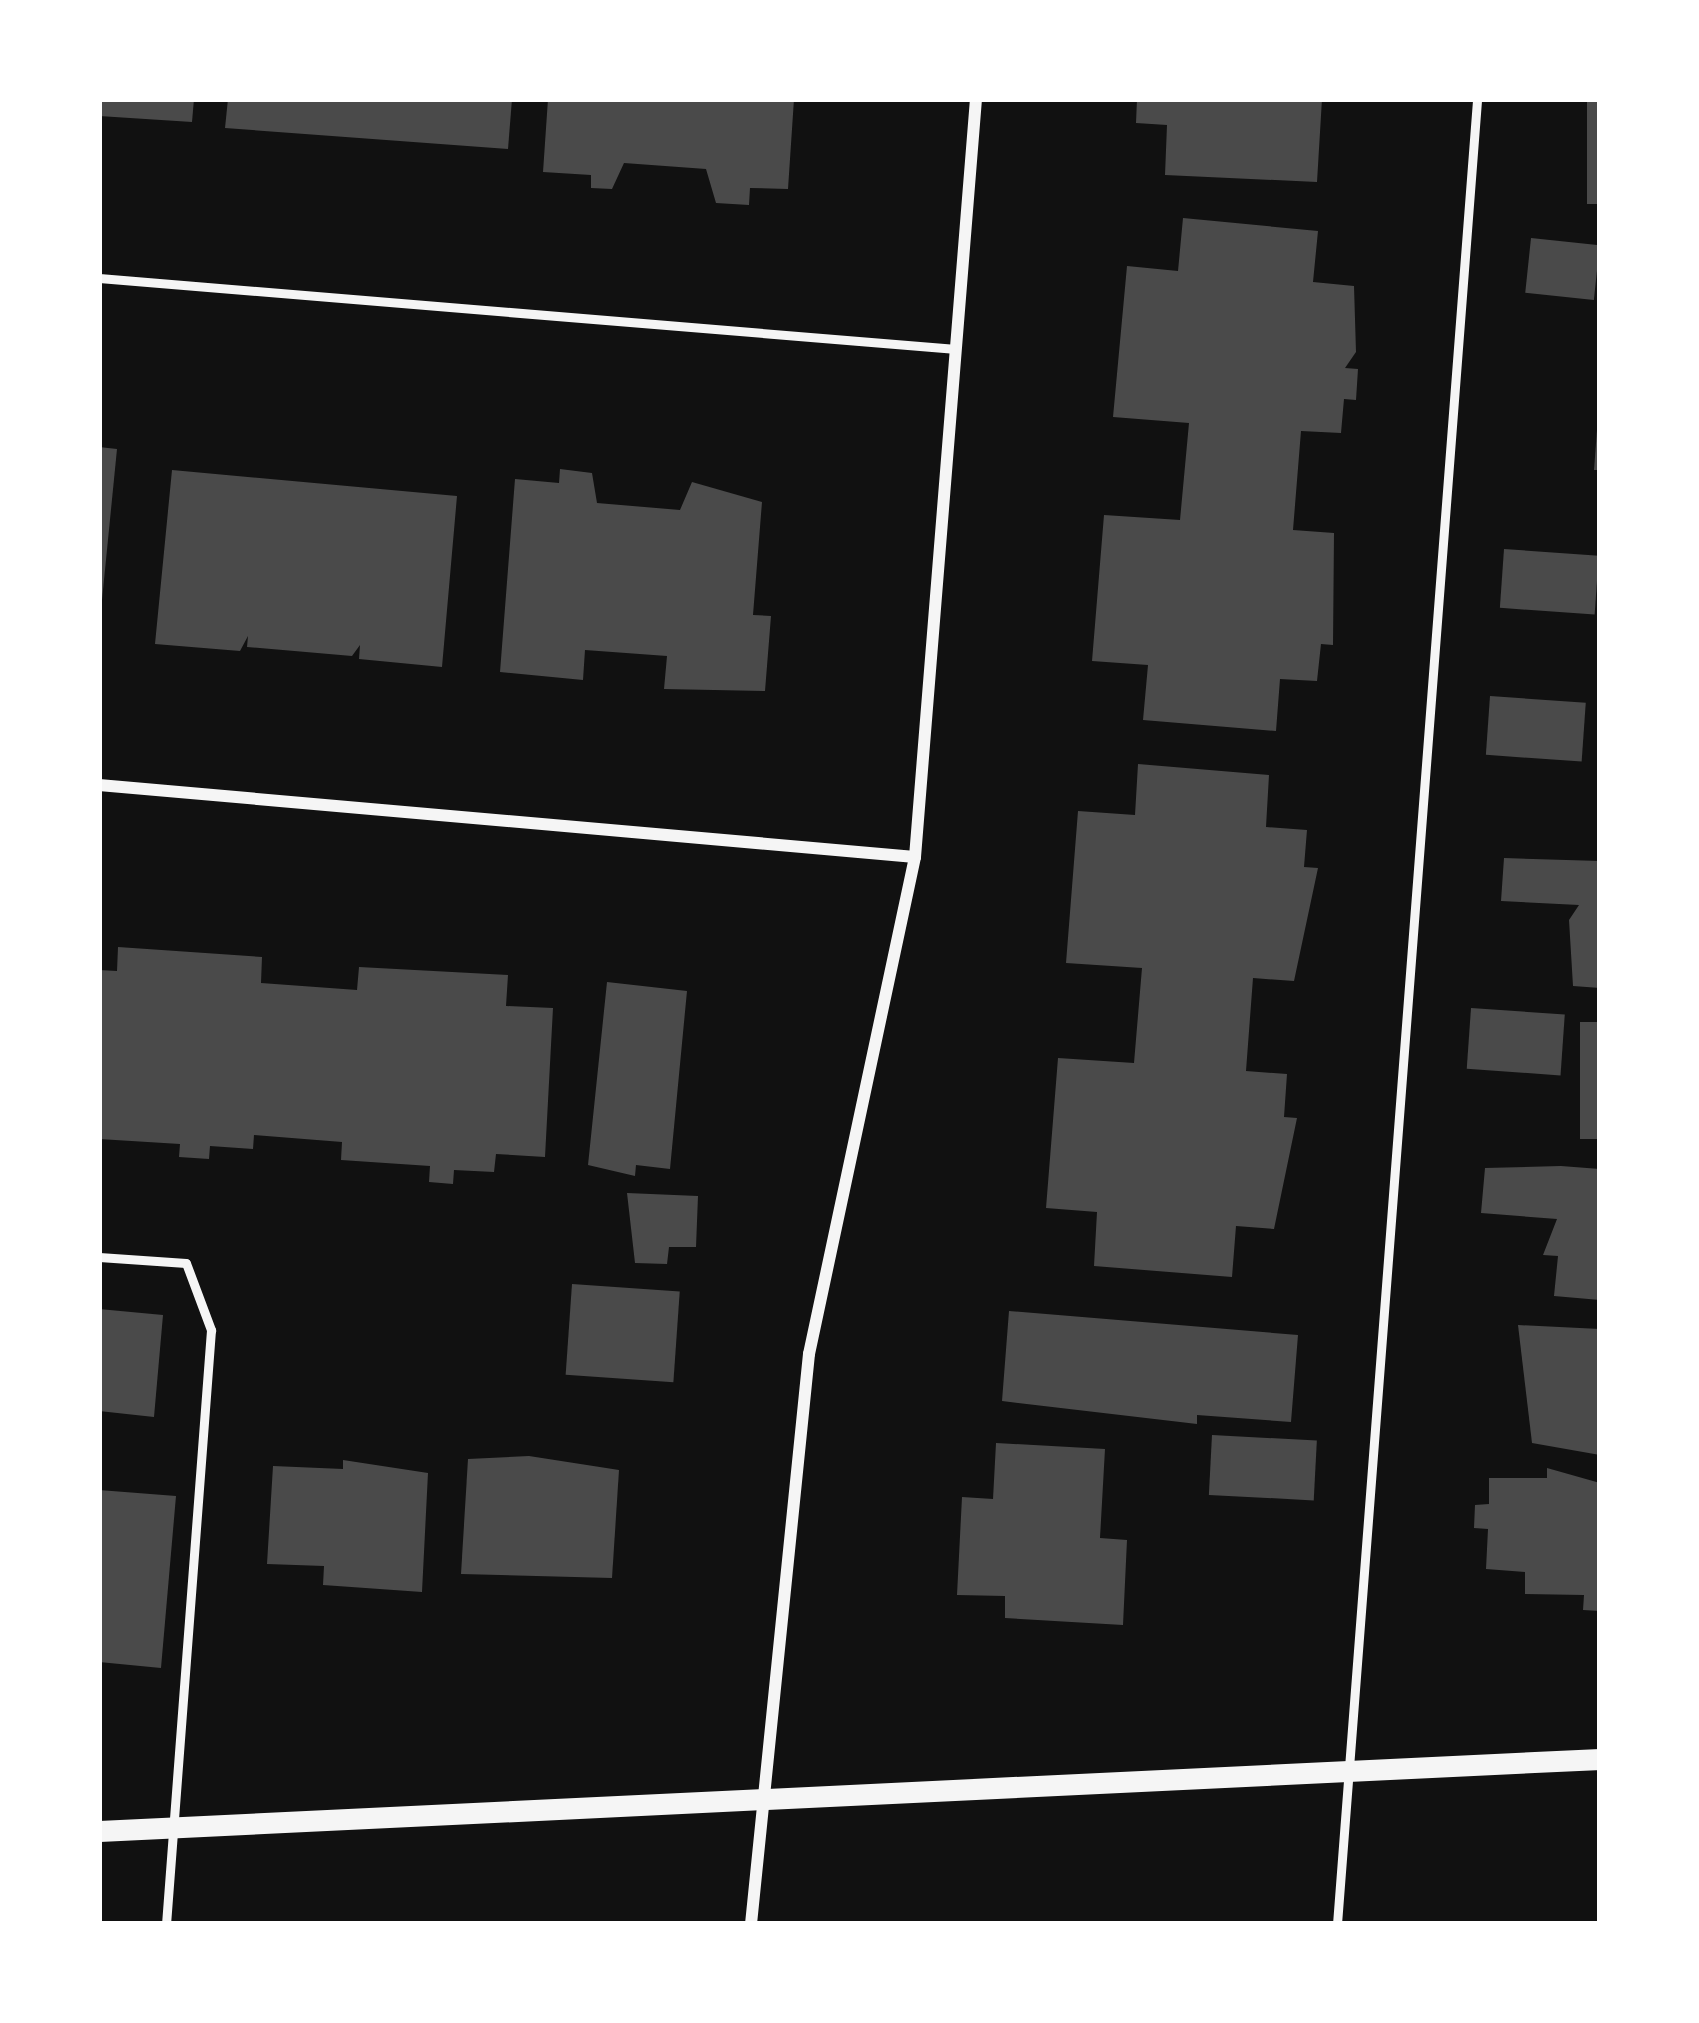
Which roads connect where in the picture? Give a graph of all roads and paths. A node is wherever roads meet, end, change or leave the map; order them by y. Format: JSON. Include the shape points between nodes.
{"nodes":[{"id":1,"x":976,"y":99,"type":"edge"},
{"id":2,"x":1477,"y":99,"type":"edge"},
{"id":3,"x":99,"y":278,"type":"edge"},
{"id":4,"x":956,"y":349,"type":"junction"},
{"id":5,"x":99,"y":785,"type":"edge"},
{"id":6,"x":915,"y":857,"type":"junction"},
{"id":7,"x":99,"y":1257,"type":"edge"},
{"id":8,"x":1600,"y":1760,"type":"edge"},
{"id":9,"x":1347,"y":1768,"type":"junction"},
{"id":10,"x":760,"y":1798,"type":"junction"},
{"id":11,"x":173,"y":1825,"type":"junction"},
{"id":12,"x":99,"y":1831,"type":"edge"},
{"id":13,"x":166,"y":1924,"type":"edge"},
{"id":14,"x":751,"y":1924,"type":"edge"},
{"id":15,"x":1337,"y":1924,"type":"edge"}],
"edges":[{"from":1,"to":4,"type":"street"},
{"from":2,"to":9,"type":"lane","via":[[1364,1651]]},
{"from":3,"to":4,"type":"lane"},
{"from":4,"to":6,"type":"street"},
{"from":5,"to":6,"type":"street"},
{"from":6,"to":10,"type":"street","via":[[809,1354]]},
{"from":7,"to":11,"type":"lane","via":[[186,1263],[211,1330]]},
{"from":8,"to":9,"type":"street"},
{"from":9,"to":10,"type":"street"},
{"from":9,"to":15,"type":"lane"},
{"from":10,"to":11,"type":"street"},
{"from":10,"to":14,"type":"street"},
{"from":11,"to":12,"type":"street"},
{"from":11,"to":13,"type":"lane"}]}
